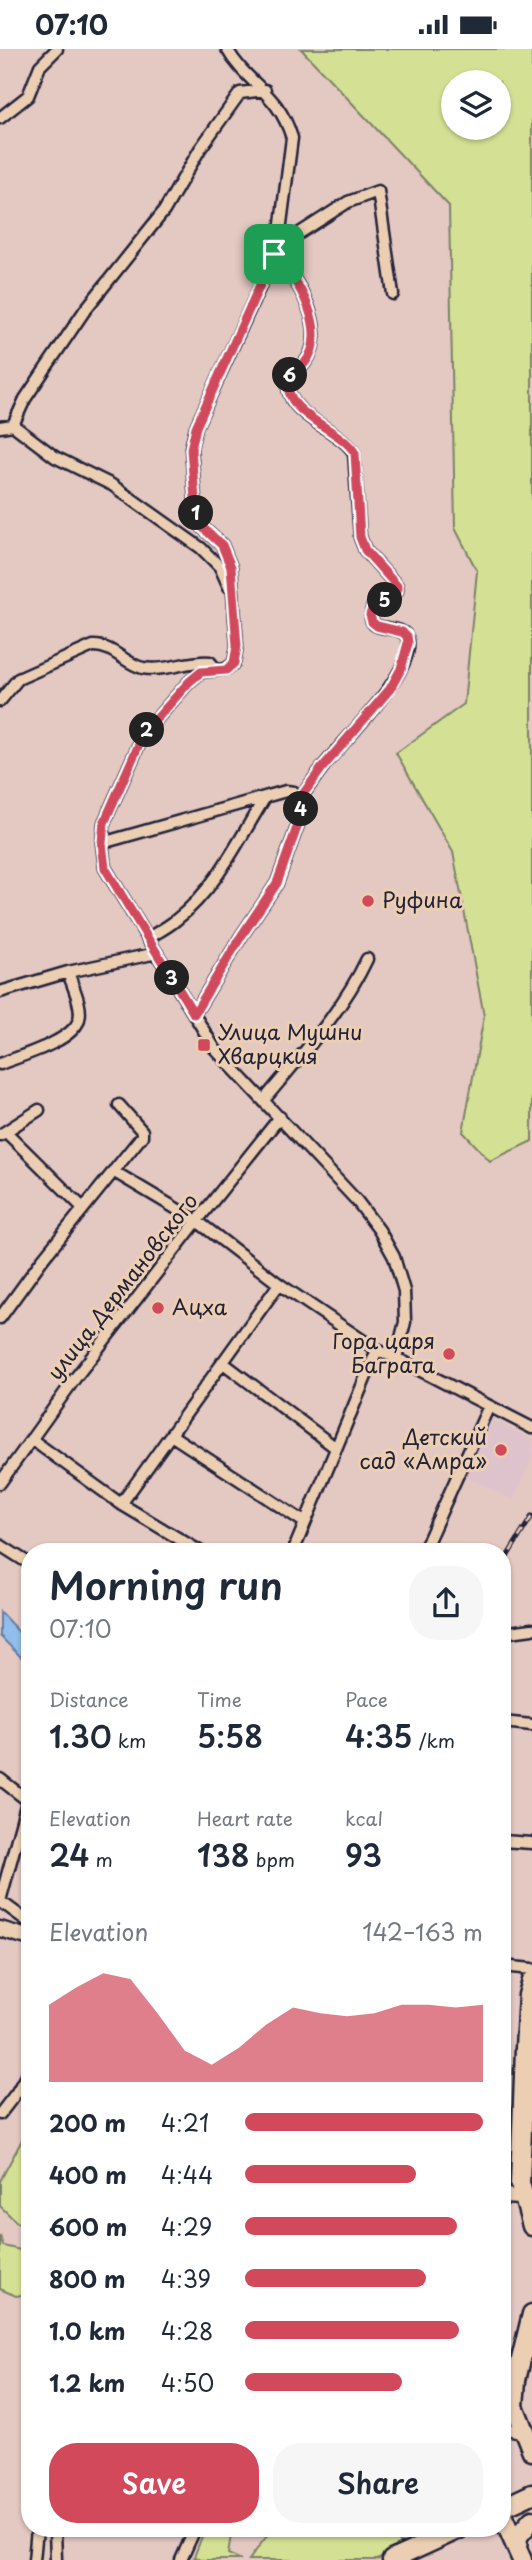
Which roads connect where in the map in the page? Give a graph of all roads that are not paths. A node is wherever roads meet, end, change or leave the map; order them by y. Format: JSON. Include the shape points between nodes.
{"nodes":[{"id":1,"x":57,"y":49,"type":"edge"},
{"id":2,"x":227,"y":49,"type":"edge"},
{"id":3,"x":265,"y":90,"type":"junction"},
{"id":4,"x":0,"y":118,"type":"edge"},
{"id":5,"x":276,"y":250,"type":"junction"},
{"id":6,"x":393,"y":295,"type":"dead end"},
{"id":7,"x":13,"y":425,"type":"junction"},
{"id":8,"x":0,"y":428,"type":"edge"},
{"id":9,"x":231,"y":591,"type":"junction"},
{"id":10,"x":216,"y":669,"type":"junction"},
{"id":11,"x":0,"y":701,"type":"edge"},
{"id":12,"x":301,"y":797,"type":"junction"},
{"id":13,"x":264,"y":799,"type":"junction"},
{"id":14,"x":102,"y":843,"type":"junction"},
{"id":15,"x":148,"y":938,"type":"junction"},
{"id":16,"x":157,"y":953,"type":"junction"},
{"id":17,"x":367,"y":960,"type":"dead end"},
{"id":18,"x":68,"y":972,"type":"junction"},
{"id":19,"x":0,"y":992,"type":"edge"},
{"id":20,"x":194,"y":1014,"type":"junction"},
{"id":21,"x":0,"y":1063,"type":"edge"},
{"id":22,"x":264,"y":1100,"type":"junction"},
{"id":23,"x":119,"y":1105,"type":"dead end"},
{"id":24,"x":39,"y":1110,"type":"dead end"},
{"id":25,"x":280,"y":1117,"type":"junction"},
{"id":26,"x":3,"y":1134,"type":"edge"},
{"id":27,"x":113,"y":1171,"type":"junction"},
{"id":28,"x":83,"y":1208,"type":"junction"},
{"id":29,"x":197,"y":1220,"type":"junction"},
{"id":30,"x":279,"y":1284,"type":"junction"},
{"id":31,"x":0,"y":1318,"type":"edge"},
{"id":32,"x":377,"y":1350,"type":"junction"},
{"id":33,"x":396,"y":1358,"type":"junction"},
{"id":34,"x":222,"y":1361,"type":"junction"},
{"id":35,"x":489,"y":1406,"type":"junction"},
{"id":36,"x":532,"y":1428,"type":"edge"},
{"id":37,"x":171,"y":1435,"type":"junction"},
{"id":38,"x":31,"y":1440,"type":"junction"},
{"id":39,"x":336,"y":1448,"type":"junction"},
{"id":40,"x":0,"y":1483,"type":"edge"},
{"id":41,"x":121,"y":1504,"type":"junction"},
{"id":42,"x":304,"y":1522,"type":"junction"},
{"id":43,"x":186,"y":1543,"type":"edge"},
{"id":44,"x":296,"y":1543,"type":"edge"},
{"id":45,"x":427,"y":1543,"type":"edge"},
{"id":46,"x":0,"y":1545,"type":"edge"},
{"id":47,"x":21,"y":1558,"type":"edge"},
{"id":48,"x":532,"y":1629,"type":"edge"},
{"id":49,"x":511,"y":1632,"type":"edge"},
{"id":50,"x":511,"y":1723,"type":"edge"},
{"id":51,"x":532,"y":1725,"type":"edge"},
{"id":52,"x":0,"y":1779,"type":"edge"},
{"id":53,"x":21,"y":1791,"type":"edge"},
{"id":54,"x":21,"y":1822,"type":"edge"},
{"id":55,"x":511,"y":1842,"type":"edge"},
{"id":56,"x":532,"y":1843,"type":"edge"},
{"id":57,"x":0,"y":1901,"type":"edge"},
{"id":58,"x":21,"y":1916,"type":"edge"},
{"id":59,"x":0,"y":1929,"type":"edge"},
{"id":60,"x":21,"y":1935,"type":"edge"},
{"id":61,"x":511,"y":1967,"type":"edge"},
{"id":62,"x":532,"y":1969,"type":"edge"},
{"id":63,"x":532,"y":1981,"type":"edge"},
{"id":64,"x":21,"y":2085,"type":"edge"},
{"id":65,"x":2,"y":2107,"type":"edge"},
{"id":66,"x":521,"y":2190,"type":"junction"},
{"id":67,"x":511,"y":2193,"type":"edge"},
{"id":68,"x":532,"y":2226,"type":"edge"},
{"id":69,"x":532,"y":2314,"type":"edge"},
{"id":70,"x":528,"y":2434,"type":"edge"},
{"id":71,"x":532,"y":2451,"type":"edge"},
{"id":72,"x":531,"y":2500,"type":"edge"},
{"id":73,"x":511,"y":2506,"type":"edge"},
{"id":74,"x":532,"y":2521,"type":"edge"},
{"id":75,"x":511,"y":2535,"type":"edge"},
{"id":76,"x":36,"y":2537,"type":"edge"},
{"id":77,"x":55,"y":2537,"type":"edge"},
{"id":78,"x":191,"y":2537,"type":"edge"},
{"id":79,"x":442,"y":2537,"type":"edge"},
{"id":80,"x":520,"y":2555,"type":"edge"},
{"id":81,"x":34,"y":2560,"type":"edge"},
{"id":82,"x":56,"y":2560,"type":"edge"},
{"id":83,"x":181,"y":2560,"type":"edge"},
{"id":84,"x":392,"y":2560,"type":"edge"}],
"edges":[{"from":1,"to":4,"type":"street","via":[[40,66],[28,96]]},
{"from":2,"to":3,"type":"street","via":[[237,67]]},
{"from":3,"to":5,"type":"street","via":[[292,138]]},
{"from":3,"to":7,"type":"street","via":[[240,93],[164,211],[85,310],[25,399]]},
{"from":5,"to":6,"type":"street","via":[[348,202],[378,191]]},
{"from":5,"to":9,"type":"street","via":[[196,427],[191,449],[196,512],[201,526],[222,545],[231,567]]},
{"from":5,"to":12,"type":"street","via":[[311,311],[314,330],[311,350],[304,365],[290,373],[288,389],[303,412],[355,453],[360,537],[365,550],[397,586],[393,596],[373,606],[370,615],[377,626],[402,632],[408,643],[390,689]]},
{"from":7,"to":8,"type":"street"},
{"from":7,"to":9,"type":"street","via":[[55,457],[112,485],[201,548],[220,567]]},
{"from":9,"to":10,"type":"street","via":[[237,646],[234,663],[226,670]]},
{"from":10,"to":11,"type":"street","via":[[210,662],[198,661],[158,669],[141,667],[103,645],[93,646],[18,679]]},
{"from":10,"to":14,"type":"street","via":[[201,672],[189,682],[144,733],[104,823]]},
{"from":12,"to":13,"type":"street","via":[[286,791]]},
{"from":12,"to":20,"type":"street","via":[[300,819],[277,883]]},
{"from":13,"to":14,"type":"street"},
{"from":13,"to":15,"type":"street","via":[[202,893],[177,920]]},
{"from":14,"to":15,"type":"street","via":[[105,868]]},
{"from":15,"to":16,"type":"street"},
{"from":16,"to":18,"type":"street"},
{"from":16,"to":20,"type":"street"},
{"from":17,"to":22,"type":"street","via":[[355,985]]},
{"from":18,"to":19,"type":"street"},
{"from":18,"to":21,"type":"street","via":[[80,1011],[74,1030]]},
{"from":20,"to":22,"type":"street","via":[[215,1049]]},
{"from":22,"to":25,"type":"street"},
{"from":23,"to":27,"type":"street","via":[[142,1136]]},
{"from":24,"to":26,"type":"street"},
{"from":25,"to":29,"type":"street","name":"улица Дермановского"},
{"from":25,"to":33,"type":"street","via":[[357,1201],[394,1257],[404,1290],[405,1322]]},
{"from":26,"to":28,"type":"street"},
{"from":27,"to":28,"type":"street"},
{"from":27,"to":29,"type":"street"},
{"from":28,"to":31,"type":"street"},
{"from":29,"to":30,"type":"street"},
{"from":29,"to":38,"type":"street","name":"улица Дермановского"},
{"from":30,"to":32,"type":"street"},
{"from":30,"to":34,"type":"street"},
{"from":32,"to":33,"type":"street"},
{"from":32,"to":39,"type":"street"},
{"from":33,"to":35,"type":"street"},
{"from":34,"to":37,"type":"street"},
{"from":34,"to":39,"type":"street"},
{"from":35,"to":36,"type":"street"},
{"from":35,"to":45,"type":"street"},
{"from":37,"to":41,"type":"street"},
{"from":37,"to":42,"type":"street"},
{"from":38,"to":40,"type":"street","name":"улица Дермановского"},
{"from":38,"to":41,"type":"street"},
{"from":39,"to":42,"type":"street"},
{"from":41,"to":43,"type":"street"},
{"from":42,"to":44,"type":"street"},
{"from":46,"to":47,"type":"street"},
{"from":48,"to":49,"type":"street"},
{"from":50,"to":51,"type":"street"},
{"from":52,"to":53,"type":"street"},
{"from":54,"to":57,"type":"street"},
{"from":55,"to":56,"type":"street"},
{"from":57,"to":58,"type":"street"},
{"from":59,"to":60,"type":"street"},
{"from":61,"to":62,"type":"street"},
{"from":63,"to":66,"type":"highway"},
{"from":64,"to":65,"type":"street"},
{"from":66,"to":67,"type":"street"},
{"from":66,"to":68,"type":"highway"},
{"from":69,"to":70,"type":"highway","via":[[514,2406]]},
{"from":70,"to":71,"type":"highway"},
{"from":72,"to":73,"type":"highway"},
{"from":74,"to":80,"type":"highway","via":[[518,2536]]},
{"from":75,"to":80,"type":"highway"},
{"from":76,"to":81,"type":"street"},
{"from":77,"to":82,"type":"street"},
{"from":78,"to":83,"type":"street"},
{"from":79,"to":84,"type":"highway"}]}
